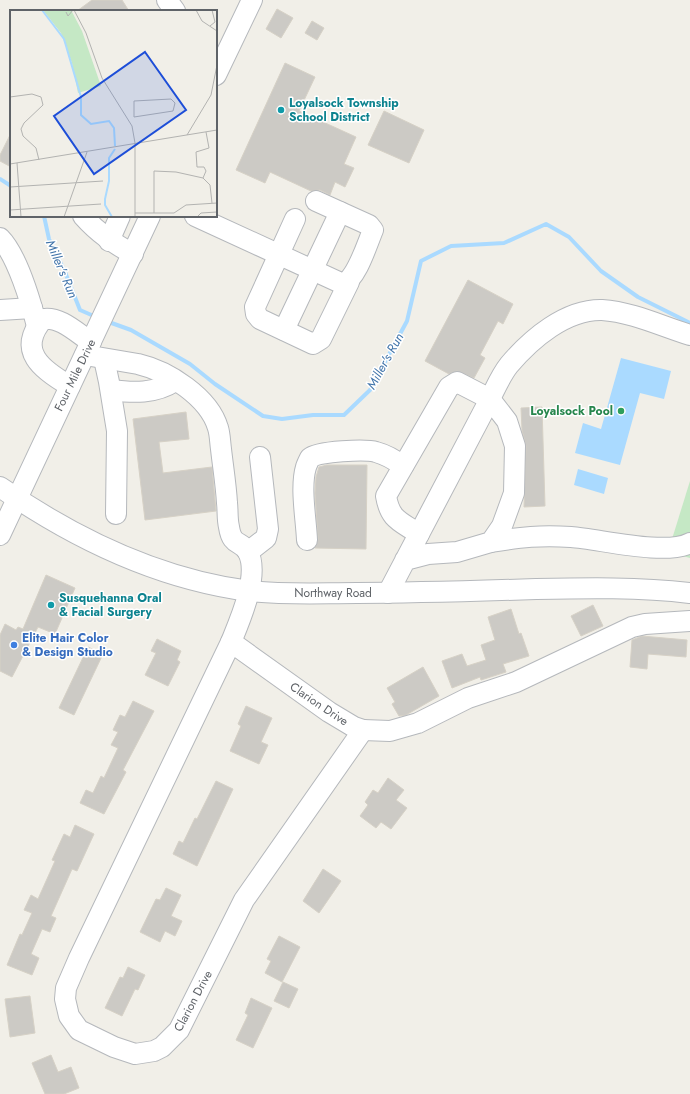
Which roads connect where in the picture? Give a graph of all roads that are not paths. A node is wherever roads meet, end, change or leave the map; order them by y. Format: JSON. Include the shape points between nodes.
{"nodes":[{"id":1,"x":167,"y":0,"type":"edge"},
{"id":2,"x":252,"y":0,"type":"edge"},
{"id":3,"x":174,"y":10,"type":"edge"},
{"id":4,"x":217,"y":70,"type":"edge"},
{"id":5,"x":316,"y":201,"type":"dead end"},
{"id":6,"x":340,"y":212,"type":"junction"},
{"id":7,"x":84,"y":217,"type":"edge"},
{"id":8,"x":120,"y":217,"type":"edge"},
{"id":9,"x":150,"y":217,"type":"edge"},
{"id":10,"x":197,"y":217,"type":"edge"},
{"id":11,"x":295,"y":219,"type":"dead end"},
{"id":12,"x":0,"y":238,"type":"edge"},
{"id":13,"x":109,"y":241,"type":"junction"},
{"id":14,"x":133,"y":254,"type":"junction"},
{"id":15,"x":278,"y":254,"type":"junction"},
{"id":16,"x":313,"y":270,"type":"junction"},
{"id":17,"x":349,"y":282,"type":"junction"},
{"id":18,"x":0,"y":310,"type":"edge"},
{"id":19,"x":35,"y":317,"type":"junction"},
{"id":20,"x":284,"y":330,"type":"junction"},
{"id":21,"x":690,"y":335,"type":"edge"},
{"id":22,"x":94,"y":347,"type":"junction"},
{"id":23,"x":175,"y":381,"type":"junction"},
{"id":24,"x":70,"y":386,"type":"junction"},
{"id":25,"x":111,"y":390,"type":"junction"},
{"id":26,"x":490,"y":399,"type":"junction"},
{"id":27,"x":260,"y":457,"type":"dead end"},
{"id":28,"x":403,"y":466,"type":"junction"},
{"id":29,"x":0,"y":487,"type":"edge"},
{"id":30,"x":18,"y":499,"type":"junction"},
{"id":31,"x":116,"y":514,"type":"dead end"},
{"id":32,"x":0,"y":534,"type":"edge"},
{"id":33,"x":419,"y":534,"type":"junction"},
{"id":34,"x":307,"y":540,"type":"dead end"},
{"id":35,"x":492,"y":542,"type":"junction"},
{"id":36,"x":690,"y":543,"type":"edge"},
{"id":37,"x":248,"y":552,"type":"junction"},
{"id":38,"x":405,"y":560,"type":"junction"},
{"id":39,"x":250,"y":591,"type":"junction"},
{"id":40,"x":388,"y":593,"type":"junction"},
{"id":41,"x":690,"y":593,"type":"edge"},
{"id":42,"x":690,"y":621,"type":"edge"},
{"id":43,"x":231,"y":642,"type":"junction"},
{"id":44,"x":363,"y":730,"type":"junction"}],
"edges":[{"from":1,"to":3,"type":"street"},
{"from":2,"to":4,"type":"street"},
{"from":5,"to":6,"type":"street"},
{"from":6,"to":16,"type":"street"},
{"from":6,"to":17,"type":"street","via":[[369,225],[372,230]]},
{"from":7,"to":13,"type":"street"},
{"from":8,"to":13,"type":"street"},
{"from":9,"to":14,"type":"street","name":"Four Mile Drive"},
{"from":10,"to":15,"type":"street"},
{"from":11,"to":15,"type":"street"},
{"from":12,"to":19,"type":"street","via":[[15,263]]},
{"from":13,"to":14,"type":"street"},
{"from":14,"to":22,"type":"street","name":"Four Mile Drive","via":[[108,306]]},
{"from":15,"to":16,"type":"street"},
{"from":15,"to":20,"type":"street","via":[[255,307],[260,319]]},
{"from":16,"to":17,"type":"street","via":[[343,284]]},
{"from":16,"to":20,"type":"street"},
{"from":17,"to":20,"type":"street","via":[[321,339],[313,344]]},
{"from":18,"to":19,"type":"street"},
{"from":19,"to":22,"type":"street","via":[[60,321]]},
{"from":19,"to":24,"type":"street","via":[[33,357],[39,365]]},
{"from":21,"to":26,"type":"street","via":[[628,315],[602,310],[579,312],[538,337],[522,351],[499,379]]},
{"from":22,"to":23,"type":"street"},
{"from":22,"to":24,"type":"street","name":"Four Mile Drive"},
{"from":22,"to":25,"type":"street"},
{"from":23,"to":25,"type":"street","via":[[168,386],[134,394]]},
{"from":23,"to":37,"type":"street","via":[[205,403],[218,428],[228,504],[228,526],[236,544],[243,546]]},
{"from":24,"to":30,"type":"street","name":"Four Mile Drive"},
{"from":25,"to":31,"type":"street","via":[[117,431]]},
{"from":26,"to":28,"type":"street","via":[[457,382],[449,387]]},
{"from":26,"to":33,"type":"street"},
{"from":26,"to":35,"type":"street","via":[[507,421],[515,446],[514,492],[502,526]]},
{"from":27,"to":37,"type":"street","via":[[268,529],[266,538]]},
{"from":28,"to":33,"type":"street","via":[[386,496],[388,509],[393,517]]},
{"from":28,"to":34,"type":"street","via":[[389,456],[375,452],[349,451],[319,454],[311,458],[306,466],[304,479]]},
{"from":29,"to":30,"type":"street","name":"Northway Road"},
{"from":30,"to":32,"type":"street","name":"Four Mile Drive"},
{"from":30,"to":39,"type":"street","name":"Northway Road","via":[[100,546],[139,563],[173,575]]},
{"from":33,"to":38,"type":"street"},
{"from":35,"to":36,"type":"street","via":[[532,535],[573,537],[661,548],[685,546]]},
{"from":35,"to":38,"type":"street","via":[[457,552],[428,554]]},
{"from":37,"to":39,"type":"street","name":"Clarion Drive","via":[[251,562]]},
{"from":38,"to":40,"type":"street"},
{"from":39,"to":40,"type":"street","name":"Northway Road","via":[[292,594]]},
{"from":39,"to":43,"type":"street","name":"Clarion Drive"},
{"from":40,"to":41,"type":"street","name":"Northway Road","via":[[622,588]]},
{"from":42,"to":44,"type":"street","via":[[645,624],[632,628],[516,682],[468,698],[418,723],[390,731]]},
{"from":43,"to":44,"type":"street","name":"Clarion Drive","via":[[329,712]]},
{"from":43,"to":44,"type":"street","name":"Clarion Drive","via":[[66,988],[65,999],[69,1016],[84,1033],[114,1048],[135,1054],[154,1052],[171,1040],[192,1006],[244,900]]}]}
